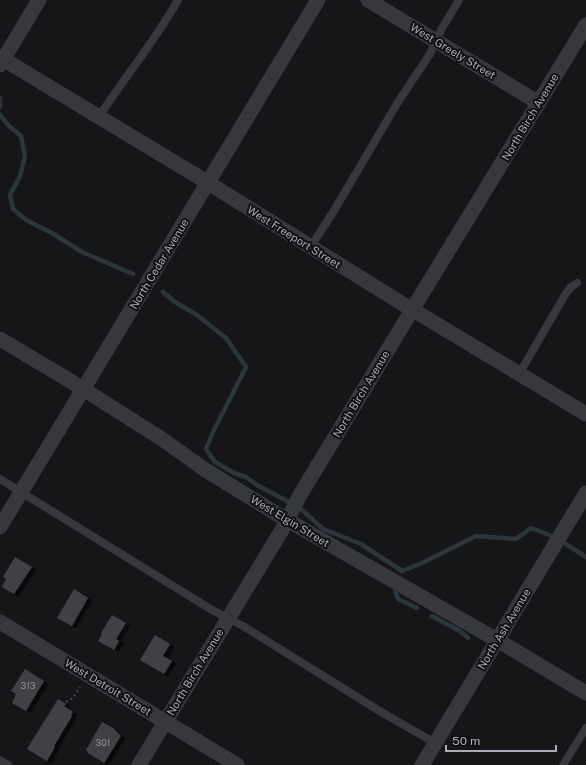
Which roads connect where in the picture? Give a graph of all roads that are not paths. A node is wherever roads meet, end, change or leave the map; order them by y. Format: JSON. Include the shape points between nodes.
{"nodes":[{"id":1,"x":39,"y":0,"type":"edge"},
{"id":2,"x":178,"y":0,"type":"edge"},
{"id":3,"x":318,"y":0,"type":"edge"},
{"id":4,"x":368,"y":0,"type":"edge"},
{"id":5,"x":459,"y":0,"type":"edge"},
{"id":6,"x":586,"y":25,"type":"edge"},
{"id":7,"x":436,"y":41,"type":"junction"},
{"id":8,"x":2,"y":62,"type":"edge"},
{"id":9,"x":539,"y":103,"type":"junction"},
{"id":10,"x":98,"y":118,"type":"junction"},
{"id":11,"x":207,"y":183,"type":"junction"},
{"id":12,"x":310,"y":248,"type":"junction"},
{"id":13,"x":577,"y":283,"type":"dead end"},
{"id":14,"x":412,"y":310,"type":"junction"},
{"id":15,"x":0,"y":339,"type":"edge"},
{"id":16,"x":519,"y":374,"type":"junction"},
{"id":17,"x":84,"y":390,"type":"junction"},
{"id":18,"x":586,"y":414,"type":"edge"},
{"id":19,"x":0,"y":479,"type":"edge"},
{"id":20,"x":22,"y":492,"type":"junction"},
{"id":21,"x":586,"y":493,"type":"edge"},
{"id":22,"x":289,"y":515,"type":"junction"},
{"id":23,"x":0,"y":527,"type":"edge"},
{"id":24,"x":228,"y":618,"type":"junction"},
{"id":25,"x":0,"y":622,"type":"edge"},
{"id":26,"x":497,"y":640,"type":"junction"},
{"id":27,"x":586,"y":693,"type":"edge"},
{"id":28,"x":165,"y":721,"type":"junction"},
{"id":29,"x":586,"y":728,"type":"edge"},
{"id":30,"x":435,"y":742,"type":"junction"},
{"id":31,"x":0,"y":760,"type":"edge"},
{"id":32,"x":8,"y":765,"type":"edge"},
{"id":33,"x":139,"y":765,"type":"edge"},
{"id":34,"x":237,"y":765,"type":"edge"},
{"id":35,"x":422,"y":765,"type":"edge"},
{"id":36,"x":564,"y":765,"type":"edge"}],
"edges":[{"from":1,"to":8,"type":"street"},
{"from":2,"to":10,"type":"lane"},
{"from":3,"to":11,"type":"street","name":"North Cedar Avenue"},
{"from":4,"to":7,"type":"street","name":"West Greely Street"},
{"from":5,"to":7,"type":"lane"},
{"from":6,"to":9,"type":"street","name":"North Birch Avenue"},
{"from":7,"to":9,"type":"street","name":"West Greely Street"},
{"from":7,"to":12,"type":"lane"},
{"from":8,"to":10,"type":"street","name":"West Freeport Street"},
{"from":9,"to":14,"type":"street","name":"North Birch Avenue"},
{"from":10,"to":11,"type":"street","name":"West Freeport Street"},
{"from":11,"to":12,"type":"street","name":"West Freeport Street"},
{"from":11,"to":17,"type":"street","name":"North Cedar Avenue"},
{"from":12,"to":14,"type":"street","name":"West Freeport Street"},
{"from":13,"to":16,"type":"lane","via":[[565,295]]},
{"from":14,"to":16,"type":"street","name":"West Freeport Street"},
{"from":14,"to":22,"type":"street","name":"North Birch Avenue"},
{"from":15,"to":17,"type":"street","name":"West Elgin Street"},
{"from":16,"to":18,"type":"street","name":"West Freeport Street"},
{"from":17,"to":20,"type":"street","name":"North Cedar Avenue"},
{"from":17,"to":22,"type":"street","name":"West Elgin Street","via":[[204,469]]},
{"from":19,"to":20,"type":"lane"},
{"from":20,"to":23,"type":"street","name":"North Cedar Avenue"},
{"from":20,"to":24,"type":"lane","via":[[109,548]]},
{"from":21,"to":26,"type":"street","name":"North Ash Avenue"},
{"from":22,"to":24,"type":"street","name":"North Birch Avenue"},
{"from":22,"to":26,"type":"street","name":"West Elgin Street"},
{"from":24,"to":28,"type":"street","name":"North Birch Avenue"},
{"from":24,"to":30,"type":"lane"},
{"from":25,"to":28,"type":"street","name":"West Detroit Street"},
{"from":26,"to":27,"type":"street","name":"West Elgin Street"},
{"from":26,"to":30,"type":"street","name":"North Ash Avenue"},
{"from":28,"to":33,"type":"street","name":"North Birch Avenue"},
{"from":28,"to":34,"type":"street","name":"West Detroit Street"},
{"from":29,"to":36,"type":"lane"},
{"from":30,"to":35,"type":"street","name":"North Ash Avenue"},
{"from":31,"to":32,"type":"lane"}]}
